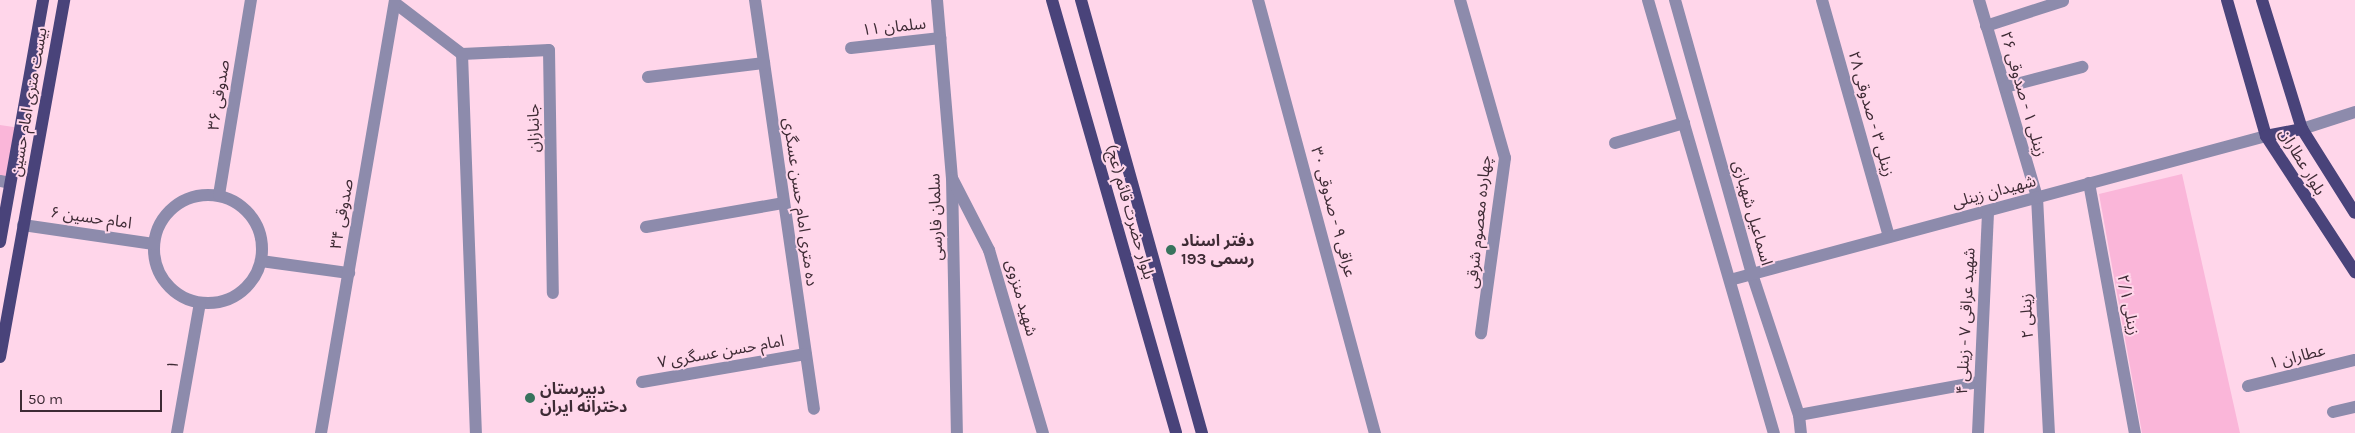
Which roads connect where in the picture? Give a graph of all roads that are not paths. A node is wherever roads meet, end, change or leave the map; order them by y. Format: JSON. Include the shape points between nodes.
{"nodes":[{"id":1,"x":43,"y":0,"type":"edge"},
{"id":2,"x":64,"y":0,"type":"edge"},
{"id":3,"x":251,"y":0,"type":"edge"},
{"id":4,"x":755,"y":0,"type":"edge"},
{"id":5,"x":937,"y":0,"type":"edge"},
{"id":6,"x":1052,"y":0,"type":"edge"},
{"id":7,"x":1081,"y":0,"type":"edge"},
{"id":8,"x":1258,"y":0,"type":"edge"},
{"id":9,"x":1460,"y":0,"type":"edge"},
{"id":10,"x":1648,"y":0,"type":"edge"},
{"id":11,"x":1675,"y":0,"type":"edge"},
{"id":12,"x":1822,"y":0,"type":"edge"},
{"id":13,"x":1979,"y":0,"type":"edge"},
{"id":14,"x":2227,"y":0,"type":"edge"},
{"id":15,"x":2262,"y":0,"type":"edge"},
{"id":16,"x":2063,"y":1,"type":"edge"},
{"id":17,"x":395,"y":2,"type":"edge"},
{"id":18,"x":1986,"y":26,"type":"junction"},
{"id":19,"x":940,"y":38,"type":"junction"},
{"id":20,"x":851,"y":48,"type":"dead end"},
{"id":21,"x":462,"y":54,"type":"junction"},
{"id":22,"x":764,"y":63,"type":"junction"},
{"id":23,"x":2082,"y":67,"type":"dead end"},
{"id":24,"x":648,"y":77,"type":"dead end"},
{"id":25,"x":2005,"y":87,"type":"junction"},
{"id":26,"x":2355,"y":112,"type":"edge"},
{"id":27,"x":1684,"y":123,"type":"junction"},
{"id":28,"x":2302,"y":129,"type":"junction"},
{"id":29,"x":2266,"y":136,"type":"junction"},
{"id":30,"x":1616,"y":143,"type":"dead end"},
{"id":31,"x":952,"y":178,"type":"junction"},
{"id":32,"x":5,"y":182,"type":"edge"},
{"id":33,"x":2089,"y":183,"type":"junction"},
{"id":34,"x":30,"y":188,"type":"junction"},
{"id":35,"x":219,"y":195,"type":"junction"},
{"id":36,"x":2037,"y":197,"type":"junction"},
{"id":37,"x":784,"y":203,"type":"junction"},
{"id":38,"x":1988,"y":210,"type":"junction"},
{"id":39,"x":2355,"y":213,"type":"edge"},
{"id":40,"x":23,"y":225,"type":"junction"},
{"id":41,"x":646,"y":227,"type":"dead end"},
{"id":42,"x":1890,"y":237,"type":"junction"},
{"id":43,"x":0,"y":242,"type":"edge"},
{"id":44,"x":154,"y":244,"type":"junction"},
{"id":45,"x":261,"y":261,"type":"junction"},
{"id":46,"x":2355,"y":272,"type":"edge"},
{"id":47,"x":349,"y":273,"type":"junction"},
{"id":48,"x":1752,"y":274,"type":"junction"},
{"id":49,"x":1730,"y":280,"type":"junction"},
{"id":50,"x":553,"y":293,"type":"dead end"},
{"id":51,"x":200,"y":303,"type":"junction"},
{"id":52,"x":1481,"y":333,"type":"dead end"},
{"id":53,"x":806,"y":354,"type":"junction"},
{"id":54,"x":0,"y":357,"type":"edge"},
{"id":55,"x":2355,"y":360,"type":"edge"},
{"id":56,"x":642,"y":382,"type":"dead end"},
{"id":57,"x":1979,"y":382,"type":"junction"},
{"id":58,"x":2248,"y":386,"type":"dead end"},
{"id":59,"x":2355,"y":407,"type":"edge"},
{"id":60,"x":814,"y":408,"type":"dead end"},
{"id":61,"x":2333,"y":412,"type":"dead end"},
{"id":62,"x":1799,"y":416,"type":"junction"},
{"id":63,"x":177,"y":433,"type":"edge"},
{"id":64,"x":321,"y":433,"type":"edge"},
{"id":65,"x":476,"y":433,"type":"edge"},
{"id":66,"x":957,"y":433,"type":"edge"},
{"id":67,"x":1043,"y":433,"type":"edge"},
{"id":68,"x":1176,"y":433,"type":"edge"},
{"id":69,"x":1202,"y":433,"type":"edge"},
{"id":70,"x":1375,"y":433,"type":"edge"},
{"id":71,"x":1774,"y":433,"type":"edge"},
{"id":72,"x":1800,"y":433,"type":"edge"},
{"id":73,"x":1978,"y":433,"type":"edge"},
{"id":74,"x":2049,"y":433,"type":"edge"},
{"id":75,"x":2135,"y":433,"type":"edge"}],
"edges":[{"from":1,"to":32,"type":"main road","name":"بیست متری امام حسین"},
{"from":2,"to":34,"type":"main road","name":"بیست متری امام حسین"},
{"from":3,"to":35,"type":"street","name":"صدوقی ۳۶"},
{"from":4,"to":22,"type":"street","name":"ده متری امام حسن عسگری"},
{"from":5,"to":19,"type":"street","name":"سلمان فارسی"},
{"from":6,"to":68,"type":"main road","name":"بلوار حضرت قائم (عج)"},
{"from":7,"to":69,"type":"main road","name":"بلوار حضرت قائم (عج)"},
{"from":8,"to":70,"type":"street","name":"عراقی ۹ - صدوقی ۳۰"},
{"from":9,"to":52,"type":"street","name":"چهارده معصوم شرقی","via":[[1506,158]]},
{"from":10,"to":27,"type":"street"},
{"from":11,"to":48,"type":"street","name":"اسماعیل شهبازی"},
{"from":12,"to":42,"type":"street","name":"زینلی ۳ - صدوقی ۲۸"},
{"from":13,"to":18,"type":"street","name":"زینلی ۱ - صدوقی ۲۶"},
{"from":14,"to":29,"type":"main road","name":"بلوار عطاران"},
{"from":15,"to":28,"type":"main road","name":"بلوار عطاران"},
{"from":16,"to":18,"type":"street"},
{"from":17,"to":21,"type":"street"},
{"from":17,"to":47,"type":"street","name":"صدوقی ۳۴"},
{"from":18,"to":25,"type":"street","name":"زینلی ۱ - صدوقی ۲۶"},
{"from":19,"to":20,"type":"street","name":"سلمان ۱۱"},
{"from":19,"to":31,"type":"street","name":"سلمان فارسی"},
{"from":21,"to":50,"type":"street","name":"جانبازان","via":[[549,50]]},
{"from":21,"to":65,"type":"street"},
{"from":22,"to":24,"type":"street"},
{"from":22,"to":37,"type":"street","name":"ده متری امام حسن عسگری"},
{"from":23,"to":25,"type":"street"},
{"from":25,"to":36,"type":"street","name":"زینلی ۱ - صدوقی ۲۶"},
{"from":26,"to":28,"type":"street"},
{"from":27,"to":30,"type":"street"},
{"from":27,"to":49,"type":"street"},
{"from":28,"to":29,"type":"main road"},
{"from":28,"to":39,"type":"main road","name":"بلوار عطاران"},
{"from":29,"to":33,"type":"street","name":"شهیدان زینلی"},
{"from":29,"to":46,"type":"main road","name":"بلوار عطاران"},
{"from":31,"to":66,"type":"street","name":"سلمان فارسی"},
{"from":31,"to":67,"type":"street","name":"شهید منزوی","via":[[990,250]]},
{"from":32,"to":34,"type":"main road"},
{"from":32,"to":43,"type":"main road","name":"بیست متری امام حسین"},
{"from":33,"to":36,"type":"street","name":"شهیدان زینلی"},
{"from":33,"to":75,"type":"street","name":"زینلی ۲/۱"},
{"from":34,"to":40,"type":"main road","name":"بیست متری امام حسین"},
{"from":35,"to":44,"type":"street","via":[[203,194],[175,205],[165,216]]},
{"from":35,"to":45,"type":"street","via":[[235,201],[258,227]]},
{"from":36,"to":38,"type":"street","name":"شهیدان زینلی"},
{"from":36,"to":74,"type":"street","name":"زینلی ۲"},
{"from":37,"to":41,"type":"street"},
{"from":37,"to":53,"type":"street","name":"ده متری امام حسن عسگری"},
{"from":38,"to":42,"type":"street","name":"شهیدان زینلی"},
{"from":38,"to":57,"type":"street","name":"شهید عراقی ۷ - زینلی ۴"},
{"from":40,"to":44,"type":"street","name":"امام حسین ۶"},
{"from":40,"to":54,"type":"main road","name":"بیست متری امام حسین"},
{"from":42,"to":48,"type":"street","name":"شهیدان زینلی"},
{"from":44,"to":51,"type":"street","via":[[155,260],[166,283],[184,298]]},
{"from":45,"to":47,"type":"street"},
{"from":45,"to":51,"type":"street","via":[[244,290],[224,302]]},
{"from":47,"to":64,"type":"street","name":"صدوقی ۳۴"},
{"from":48,"to":49,"type":"street","name":"شهیدان زینلی"},
{"from":48,"to":62,"type":"street","name":"اسماعیل شهبازی"},
{"from":49,"to":71,"type":"street"},
{"from":51,"to":63,"type":"street","name":"۱"},
{"from":53,"to":56,"type":"street","name":"امام حسن عسگری ۷"},
{"from":53,"to":60,"type":"street","name":"ده متری امام حسن عسگری"},
{"from":55,"to":58,"type":"street","name":"عطاران ۱"},
{"from":57,"to":62,"type":"street"},
{"from":57,"to":73,"type":"street","name":"شهید عراقی ۷ - زینلی ۴"},
{"from":59,"to":61,"type":"street"},
{"from":62,"to":72,"type":"street","name":"اسماعیل شهبازی"}]}
